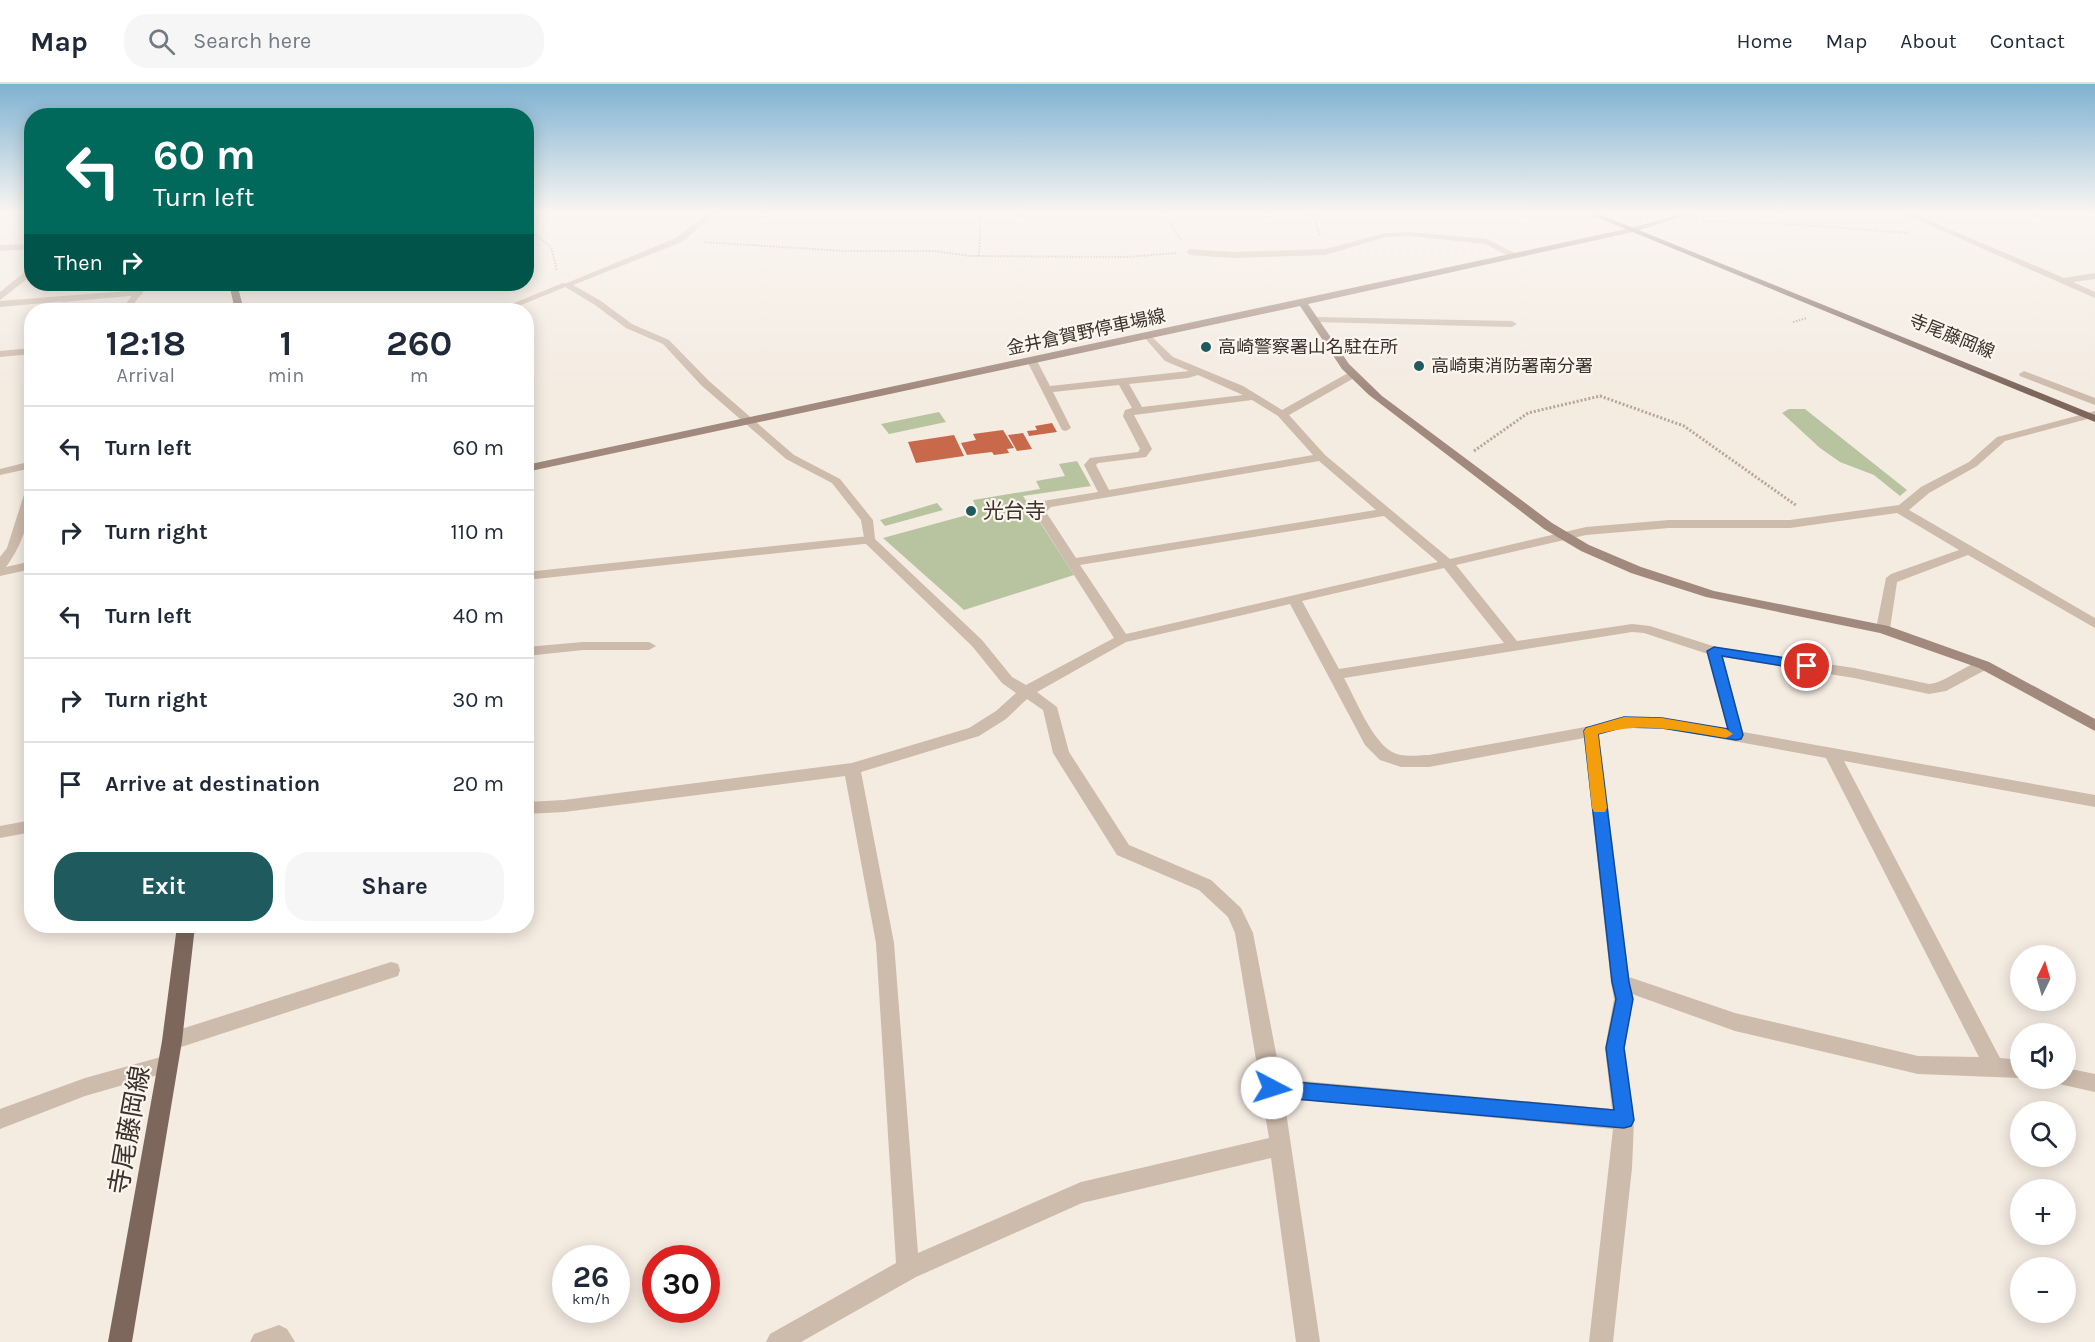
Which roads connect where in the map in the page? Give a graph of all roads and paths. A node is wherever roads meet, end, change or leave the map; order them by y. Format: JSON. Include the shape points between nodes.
{"nodes":[{"id":1,"x":557,"y":273,"type":"edge"},
{"id":2,"x":597,"y":273,"type":"edge"},
{"id":3,"x":1440,"y":273,"type":"edge"},
{"id":4,"x":1738,"y":273,"type":"edge"},
{"id":5,"x":2043,"y":273,"type":"edge"},
{"id":6,"x":2095,"y":276,"type":"edge"},
{"id":7,"x":24,"y":277,"type":"edge"},
{"id":8,"x":2064,"y":282,"type":"junction"},
{"id":9,"x":566,"y":285,"type":"junction"},
{"id":10,"x":11,"y":288,"type":"junction"},
{"id":11,"x":0,"y":289,"type":"edge"},
{"id":12,"x":138,"y":293,"type":"joint"},
{"id":13,"x":2095,"y":295,"type":"edge"},
{"id":14,"x":0,"y":297,"type":"edge"},
{"id":15,"x":130,"y":303,"type":"edge"},
{"id":16,"x":520,"y":303,"type":"edge"},
{"id":17,"x":1302,"y":303,"type":"junction"},
{"id":18,"x":0,"y":304,"type":"edge"},
{"id":19,"x":1317,"y":320,"type":"junction"},
{"id":20,"x":1512,"y":324,"type":"dead end"},
{"id":21,"x":1148,"y":336,"type":"junction"},
{"id":22,"x":24,"y":352,"type":"edge"},
{"id":23,"x":0,"y":354,"type":"edge"},
{"id":24,"x":1032,"y":361,"type":"junction"},
{"id":25,"x":1196,"y":372,"type":"junction"},
{"id":26,"x":2024,"y":374,"type":"dead end"},
{"id":27,"x":1352,"y":375,"type":"junction"},
{"id":28,"x":1123,"y":381,"type":"junction"},
{"id":29,"x":1047,"y":389,"type":"junction"},
{"id":30,"x":1254,"y":397,"type":"junction"},
{"id":31,"x":2095,"y":402,"type":"edge"},
{"id":32,"x":1139,"y":411,"type":"junction"},
{"id":33,"x":1282,"y":414,"type":"junction"},
{"id":34,"x":2092,"y":416,"type":"edge"},
{"id":35,"x":752,"y":422,"type":"junction"},
{"id":36,"x":1066,"y":428,"type":"dead end"},
{"id":37,"x":1321,"y":457,"type":"junction"},
{"id":38,"x":1457,"y":457,"type":"junction"},
{"id":39,"x":24,"y":466,"type":"edge"},
{"id":40,"x":534,"y":468,"type":"edge"},
{"id":41,"x":0,"y":472,"type":"edge"},
{"id":42,"x":1105,"y":494,"type":"junction"},
{"id":43,"x":1899,"y":509,"type":"junction"},
{"id":44,"x":24,"y":512,"type":"edge"},
{"id":45,"x":1386,"y":512,"type":"junction"},
{"id":46,"x":1818,"y":520,"type":"junction"},
{"id":47,"x":1564,"y":537,"type":"junction"},
{"id":48,"x":869,"y":540,"type":"junction"},
{"id":49,"x":1967,"y":551,"type":"junction"},
{"id":50,"x":1072,"y":562,"type":"junction"},
{"id":51,"x":1447,"y":563,"type":"junction"},
{"id":52,"x":0,"y":566,"type":"edge"},
{"id":53,"x":24,"y":568,"type":"edge"},
{"id":54,"x":0,"y":572,"type":"edge"},
{"id":55,"x":534,"y":575,"type":"edge"},
{"id":56,"x":1294,"y":599,"type":"junction"},
{"id":57,"x":2095,"y":624,"type":"edge"},
{"id":58,"x":1883,"y":629,"type":"junction"},
{"id":59,"x":1122,"y":639,"type":"junction"},
{"id":60,"x":649,"y":646,"type":"dead end"},
{"id":61,"x":1513,"y":646,"type":"junction"},
{"id":62,"x":534,"y":651,"type":"edge"},
{"id":63,"x":1714,"y":651,"type":"junction"},
{"id":64,"x":1984,"y":665,"type":"junction"},
{"id":65,"x":1336,"y":674,"type":"junction"},
{"id":66,"x":1026,"y":692,"type":"junction"},
{"id":67,"x":2095,"y":726,"type":"edge"},
{"id":68,"x":1591,"y":731,"type":"junction"},
{"id":69,"x":1736,"y":735,"type":"junction"},
{"id":70,"x":1832,"y":754,"type":"junction"},
{"id":71,"x":852,"y":769,"type":"junction"},
{"id":72,"x":2095,"y":801,"type":"edge"},
{"id":73,"x":534,"y":808,"type":"edge"},
{"id":74,"x":24,"y":828,"type":"edge"},
{"id":75,"x":0,"y":832,"type":"edge"},
{"id":76,"x":185,"y":933,"type":"edge"},
{"id":77,"x":391,"y":970,"type":"dead end"},
{"id":78,"x":1620,"y":982,"type":"junction"},
{"id":79,"x":172,"y":1041,"type":"junction"},
{"id":80,"x":168,"y":1064,"type":"junction"},
{"id":81,"x":1994,"y":1066,"type":"junction"},
{"id":82,"x":2010,"y":1068,"type":"edge"},
{"id":83,"x":2076,"y":1079,"type":"edge"},
{"id":84,"x":2095,"y":1083,"type":"edge"},
{"id":85,"x":1272,"y":1088,"type":"junction"},
{"id":86,"x":0,"y":1119,"type":"edge"},
{"id":87,"x":1624,"y":1120,"type":"junction"},
{"id":88,"x":1279,"y":1146,"type":"junction"},
{"id":89,"x":908,"y":1269,"type":"junction"},
{"id":90,"x":120,"y":1342,"type":"edge"},
{"id":91,"x":262,"y":1342,"type":"edge"},
{"id":92,"x":284,"y":1342,"type":"edge"},
{"id":93,"x":778,"y":1342,"type":"edge"},
{"id":94,"x":1308,"y":1342,"type":"edge"},
{"id":95,"x":1601,"y":1342,"type":"edge"}],
"edges":[{"from":1,"to":9,"type":"path"},
{"from":2,"to":9,"type":"street"},
{"from":3,"to":17,"type":"main road","name":"金井倉賀野停車場線"},
{"from":4,"to":34,"type":"main road","name":"寺尾藤岡線"},
{"from":5,"to":8,"type":"street"},
{"from":6,"to":8,"type":"street"},
{"from":7,"to":10,"type":"street"},
{"from":8,"to":13,"type":"street"},
{"from":9,"to":16,"type":"street"},
{"from":9,"to":35,"type":"street","via":[[629,326],[666,342],[705,383]]},
{"from":10,"to":11,"type":"street"},
{"from":10,"to":14,"type":"street"},
{"from":12,"to":15,"type":"street"},
{"from":12,"to":18,"type":"street"},
{"from":17,"to":19,"type":"main road"},
{"from":17,"to":21,"type":"main road","name":"金井倉賀野停車場線"},
{"from":19,"to":20,"type":"street"},
{"from":19,"to":27,"type":"main road"},
{"from":21,"to":24,"type":"main road","name":"金井倉賀野停車場線"},
{"from":21,"to":25,"type":"street","via":[[1169,359]]},
{"from":22,"to":23,"type":"street"},
{"from":24,"to":29,"type":"street"},
{"from":24,"to":35,"type":"main road","name":"金井倉賀野停車場線"},
{"from":25,"to":28,"type":"street"},
{"from":25,"to":30,"type":"street"},
{"from":26,"to":31,"type":"street"},
{"from":27,"to":33,"type":"street"},
{"from":27,"to":38,"type":"main road"},
{"from":28,"to":29,"type":"street"},
{"from":28,"to":32,"type":"street"},
{"from":29,"to":36,"type":"street"},
{"from":30,"to":32,"type":"street"},
{"from":30,"to":33,"type":"street"},
{"from":32,"to":42,"type":"street","via":[[1129,412],[1128,416],[1146,449],[1142,455],[1094,460],[1090,465]]},
{"from":33,"to":37,"type":"street"},
{"from":34,"to":43,"type":"street","via":[[2001,439],[1973,464]]},
{"from":35,"to":40,"type":"main road","name":"金井倉賀野停車場線"},
{"from":35,"to":48,"type":"street","via":[[790,457],[836,481],[867,520]]},
{"from":37,"to":42,"type":"street"},
{"from":37,"to":45,"type":"street"},
{"from":38,"to":46,"type":"path","via":[[1477,450],[1528,413],[1600,396],[1684,426]]},
{"from":38,"to":47,"type":"main road"},
{"from":39,"to":41,"type":"street"},
{"from":42,"to":50,"type":"street","via":[[1047,504],[1040,512]]},
{"from":43,"to":46,"type":"street"},
{"from":43,"to":49,"type":"street"},
{"from":44,"to":52,"type":"street","via":[[13,548]]},
{"from":45,"to":50,"type":"street"},
{"from":45,"to":51,"type":"street"},
{"from":46,"to":47,"type":"street","via":[[1622,527]]},
{"from":47,"to":51,"type":"street"},
{"from":47,"to":58,"type":"main road","via":[[1676,584]]},
{"from":48,"to":55,"type":"street"},
{"from":48,"to":66,"type":"street","via":[[977,643],[1007,680]]},
{"from":49,"to":57,"type":"street"},
{"from":49,"to":58,"type":"street","via":[[1896,577],[1891,582]]},
{"from":50,"to":59,"type":"street"},
{"from":51,"to":56,"type":"street"},
{"from":51,"to":61,"type":"street"},
{"from":53,"to":54,"type":"street"},
{"from":56,"to":59,"type":"street"},
{"from":56,"to":65,"type":"street"},
{"from":58,"to":64,"type":"main road"},
{"from":59,"to":66,"type":"street"},
{"from":60,"to":62,"type":"street"},
{"from":61,"to":63,"type":"street","via":[[1632,628]]},
{"from":61,"to":65,"type":"street"},
{"from":63,"to":64,"type":"street","via":[[1929,689],[1941,688]]},
{"from":63,"to":69,"type":"street"},
{"from":64,"to":67,"type":"main road"},
{"from":65,"to":68,"type":"street","via":[[1373,745],[1386,756],[1401,761],[1429,761]]},
{"from":66,"to":71,"type":"street","via":[[974,732]]},
{"from":66,"to":85,"type":"street","via":[[1050,706],[1061,753],[1123,850],[1205,885],[1235,913],[1244,933]]},
{"from":68,"to":69,"type":"street","via":[[1624,722]]},
{"from":68,"to":78,"type":"street"},
{"from":69,"to":70,"type":"street"},
{"from":70,"to":72,"type":"street"},
{"from":70,"to":81,"type":"street"},
{"from":71,"to":73,"type":"street"},
{"from":71,"to":89,"type":"street","via":[[885,943]]},
{"from":74,"to":75,"type":"street"},
{"from":76,"to":79,"type":"main road","name":"寺尾藤岡線"},
{"from":77,"to":79,"type":"street"},
{"from":78,"to":81,"type":"street","via":[[1735,1022],[1918,1065]]},
{"from":78,"to":87,"type":"street","via":[[1624,999],[1615,1048]]},
{"from":79,"to":80,"type":"main road","name":"寺尾藤岡線"},
{"from":80,"to":86,"type":"street","via":[[85,1088]]},
{"from":80,"to":90,"type":"main road","name":"寺尾藤岡線"},
{"from":81,"to":82,"type":"street"},
{"from":83,"to":84,"type":"street"},
{"from":85,"to":87,"type":"street"},
{"from":85,"to":88,"type":"street"},
{"from":87,"to":95,"type":"street"},
{"from":88,"to":89,"type":"street","via":[[1081,1193]]},
{"from":88,"to":94,"type":"street"},
{"from":89,"to":93,"type":"street"},
{"from":91,"to":92,"type":"street","via":[[279,1337]]}]}
